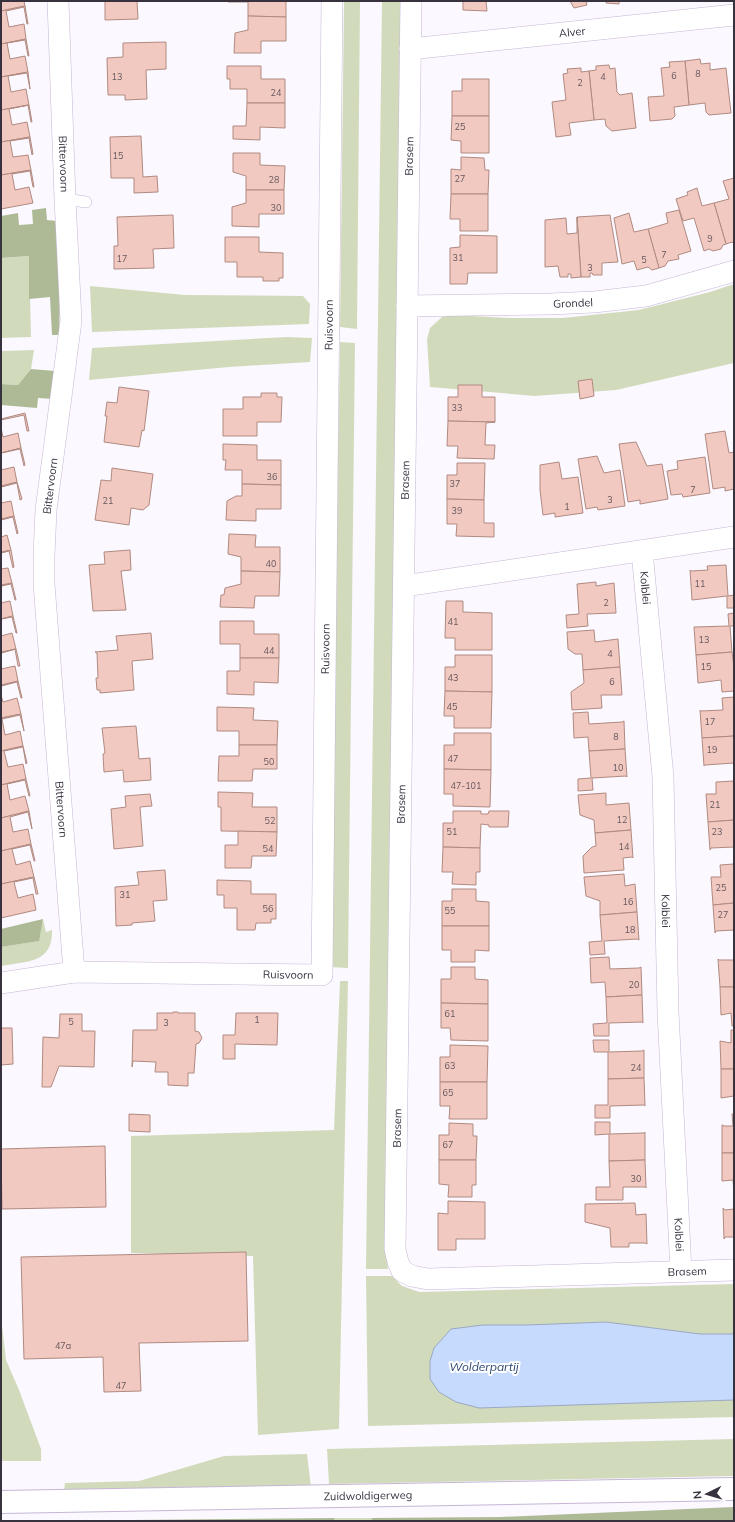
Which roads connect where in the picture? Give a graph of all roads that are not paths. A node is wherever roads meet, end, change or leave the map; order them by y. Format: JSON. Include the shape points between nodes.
{"nodes":[{"id":1,"x":58,"y":1,"type":"edge"},
{"id":2,"x":332,"y":1,"type":"edge"},
{"id":3,"x":411,"y":1,"type":"edge"},
{"id":4,"x":734,"y":15,"type":"edge"},
{"id":5,"x":410,"y":49,"type":"junction"},
{"id":6,"x":65,"y":199,"type":"junction"},
{"id":7,"x":86,"y":202,"type":"dead end"},
{"id":8,"x":734,"y":271,"type":"edge"},
{"id":9,"x":408,"y":306,"type":"junction"},
{"id":10,"x":734,"y":537,"type":"edge"},
{"id":11,"x":642,"y":552,"type":"junction"},
{"id":12,"x":404,"y":586,"type":"junction"},
{"id":13,"x":74,"y":972,"type":"junction"},
{"id":14,"x":1,"y":983,"type":"edge"},
{"id":15,"x":734,"y":1270,"type":"edge"},
{"id":16,"x":680,"y":1271,"type":"junction"},
{"id":17,"x":734,"y":1489,"type":"edge"},
{"id":18,"x":1,"y":1502,"type":"edge"}],
"edges":[{"from":1,"to":6,"type":"street","name":"Bittervoorn"},
{"from":2,"to":13,"type":"street","name":"Ruisvoorn","via":[[322,975]]},
{"from":3,"to":5,"type":"street","name":"Brasem"},
{"from":4,"to":5,"type":"street","name":"Alver"},
{"from":5,"to":9,"type":"street","name":"Brasem"},
{"from":6,"to":7,"type":"lane"},
{"from":6,"to":13,"type":"street","name":"Bittervoorn","via":[[71,321],[46,510],[44,584]]},
{"from":8,"to":9,"type":"street","name":"Grondel","via":[[646,296],[594,302]]},
{"from":9,"to":12,"type":"street","name":"Brasem"},
{"from":10,"to":11,"type":"street"},
{"from":11,"to":12,"type":"street"},
{"from":11,"to":16,"type":"street","name":"Kolblei","via":[[663,777],[668,1012]]},
{"from":12,"to":16,"type":"street","name":"Brasem","via":[[395,1249],[398,1262],[402,1271],[428,1279]]},
{"from":13,"to":14,"type":"street","name":"Ruisvoorn"},
{"from":15,"to":16,"type":"street","name":"Brasem"},
{"from":17,"to":18,"type":"main road","name":"Zuidwoldigerweg"}]}
